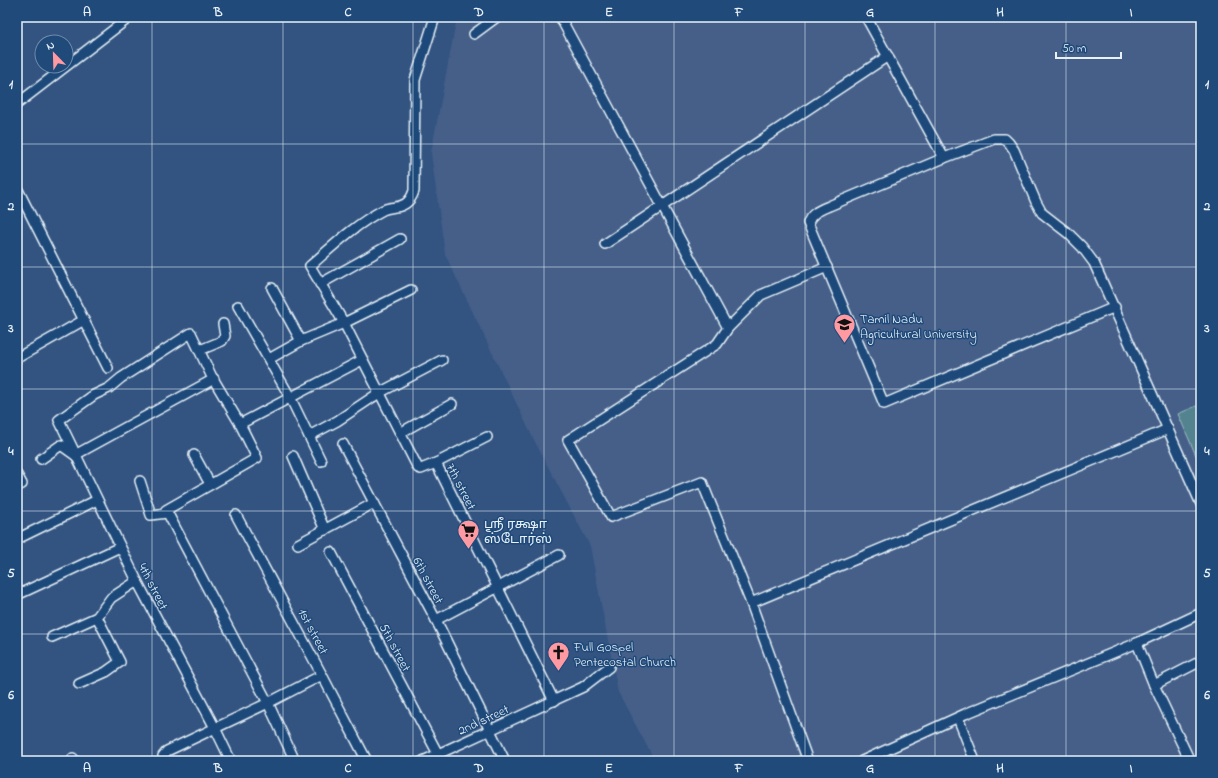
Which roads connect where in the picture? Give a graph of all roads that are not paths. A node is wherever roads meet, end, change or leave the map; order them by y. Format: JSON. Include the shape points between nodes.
{"nodes":[{"id":1,"x":130,"y":17,"type":"edge"},
{"id":2,"x":435,"y":17,"type":"edge"},
{"id":3,"x":497,"y":17,"type":"edge"},
{"id":4,"x":560,"y":17,"type":"edge"},
{"id":5,"x":866,"y":17,"type":"edge"},
{"id":6,"x":474,"y":34,"type":"dead end"},
{"id":7,"x":888,"y":56,"type":"junction"},
{"id":8,"x":17,"y":104,"type":"edge"},
{"id":9,"x":944,"y":158,"type":"junction"},
{"id":10,"x":17,"y":188,"type":"edge"},
{"id":11,"x":662,"y":207,"type":"junction"},
{"id":12,"x":400,"y":239,"type":"dead end"},
{"id":13,"x":605,"y":244,"type":"dead end"},
{"id":14,"x":827,"y":267,"type":"junction"},
{"id":15,"x":320,"y":284,"type":"junction"},
{"id":16,"x":272,"y":288,"type":"dead end"},
{"id":17,"x":411,"y":290,"type":"dead end"},
{"id":18,"x":238,"y":306,"type":"dead end"},
{"id":19,"x":1115,"y":307,"type":"junction"},
{"id":20,"x":84,"y":320,"type":"junction"},
{"id":21,"x":344,"y":323,"type":"junction"},
{"id":22,"x":223,"y":324,"type":"dead end"},
{"id":23,"x":728,"y":328,"type":"junction"},
{"id":24,"x":301,"y":341,"type":"junction"},
{"id":25,"x":200,"y":350,"type":"junction"},
{"id":26,"x":17,"y":358,"type":"edge"},
{"id":27,"x":269,"y":359,"type":"junction"},
{"id":28,"x":362,"y":360,"type":"junction"},
{"id":29,"x":442,"y":360,"type":"dead end"},
{"id":30,"x":108,"y":368,"type":"dead end"},
{"id":31,"x":214,"y":379,"type":"junction"},
{"id":32,"x":379,"y":393,"type":"junction"},
{"id":33,"x":290,"y":397,"type":"junction"},
{"id":34,"x":452,"y":404,"type":"dead end"},
{"id":35,"x":240,"y":424,"type":"junction"},
{"id":36,"x":1168,"y":429,"type":"junction"},
{"id":37,"x":400,"y":433,"type":"junction"},
{"id":38,"x":309,"y":436,"type":"junction"},
{"id":39,"x":487,"y":437,"type":"dead end"},
{"id":40,"x":343,"y":444,"type":"dead end"},
{"id":41,"x":75,"y":455,"type":"junction"},
{"id":42,"x":194,"y":455,"type":"dead end"},
{"id":43,"x":293,"y":456,"type":"dead end"},
{"id":44,"x":41,"y":459,"type":"dead end"},
{"id":45,"x":321,"y":460,"type":"dead end"},
{"id":46,"x":436,"y":463,"type":"junction"},
{"id":47,"x":17,"y":475,"type":"edge"},
{"id":48,"x":140,"y":481,"type":"dead end"},
{"id":49,"x":210,"y":484,"type":"junction"},
{"id":50,"x":17,"y":486,"type":"edge"},
{"id":51,"x":97,"y":500,"type":"junction"},
{"id":52,"x":374,"y":503,"type":"junction"},
{"id":53,"x":1201,"y":504,"type":"edge"},
{"id":54,"x":167,"y":512,"type":"junction"},
{"id":55,"x":236,"y":515,"type":"dead end"},
{"id":56,"x":325,"y":530,"type":"junction"},
{"id":57,"x":17,"y":539,"type":"edge"},
{"id":58,"x":298,"y":544,"type":"dead end"},
{"id":59,"x":120,"y":547,"type":"junction"},
{"id":60,"x":331,"y":552,"type":"dead end"},
{"id":61,"x":559,"y":555,"type":"dead end"},
{"id":62,"x":137,"y":581,"type":"junction"},
{"id":63,"x":499,"y":588,"type":"junction"},
{"id":64,"x":18,"y":592,"type":"edge"},
{"id":65,"x":751,"y":603,"type":"junction"},
{"id":66,"x":1201,"y":613,"type":"edge"},
{"id":67,"x":97,"y":617,"type":"junction"},
{"id":68,"x":436,"y":620,"type":"junction"},
{"id":69,"x":52,"y":637,"type":"dead end"},
{"id":70,"x":1138,"y":643,"type":"junction"},
{"id":71,"x":1201,"y":662,"type":"edge"},
{"id":72,"x":610,"y":667,"type":"dead end"},
{"id":73,"x":322,"y":675,"type":"junction"},
{"id":74,"x":79,"y":684,"type":"dead end"},
{"id":75,"x":1154,"y":685,"type":"junction"},
{"id":76,"x":554,"y":701,"type":"junction"},
{"id":77,"x":268,"y":703,"type":"junction"},
{"id":78,"x":958,"y":718,"type":"junction"},
{"id":79,"x":215,"y":728,"type":"junction"},
{"id":80,"x":490,"y":730,"type":"junction"},
{"id":81,"x":438,"y":754,"type":"junction"},
{"id":82,"x":165,"y":761,"type":"edge"},
{"id":83,"x":231,"y":761,"type":"edge"},
{"id":84,"x":295,"y":761,"type":"edge"},
{"id":85,"x":367,"y":761,"type":"edge"},
{"id":86,"x":423,"y":761,"type":"edge"},
{"id":87,"x":506,"y":761,"type":"edge"},
{"id":88,"x":808,"y":761,"type":"edge"},
{"id":89,"x":862,"y":761,"type":"edge"},
{"id":90,"x":975,"y":761,"type":"edge"},
{"id":91,"x":1190,"y":761,"type":"edge"}],
"edges":[{"from":1,"to":8,"type":"street"},
{"from":2,"to":15,"type":"street","name":"7th street","via":[[415,80],[414,190],[411,198],[404,205],[386,208],[376,214],[310,266]]},
{"from":3,"to":6,"type":"street"},
{"from":4,"to":11,"type":"street"},
{"from":5,"to":7,"type":"street"},
{"from":7,"to":9,"type":"street"},
{"from":7,"to":11,"type":"street"},
{"from":9,"to":14,"type":"street","via":[[816,212],[808,223]]},
{"from":9,"to":19,"type":"street","via":[[994,139],[1005,139],[1014,150],[1042,213],[1069,234],[1089,256]]},
{"from":10,"to":20,"type":"street"},
{"from":11,"to":13,"type":"street"},
{"from":11,"to":23,"type":"street"},
{"from":12,"to":15,"type":"street"},
{"from":14,"to":19,"type":"street","via":[[884,404]]},
{"from":14,"to":23,"type":"street","via":[[761,295]]},
{"from":15,"to":21,"type":"street","name":"7th street"},
{"from":16,"to":24,"type":"street"},
{"from":17,"to":21,"type":"street"},
{"from":18,"to":27,"type":"street"},
{"from":19,"to":36,"type":"street"},
{"from":20,"to":26,"type":"street"},
{"from":20,"to":30,"type":"street"},
{"from":21,"to":24,"type":"street"},
{"from":21,"to":28,"type":"street","name":"7th street"},
{"from":22,"to":25,"type":"street","via":[[225,336],[222,341]]},
{"from":23,"to":65,"type":"street","via":[[718,344],[568,440],[611,517],[702,482]]},
{"from":24,"to":27,"type":"street"},
{"from":25,"to":31,"type":"street"},
{"from":25,"to":41,"type":"street","name":"4th street","via":[[191,333],[59,420]]},
{"from":27,"to":33,"type":"street"},
{"from":28,"to":32,"type":"street","name":"7th street"},
{"from":28,"to":33,"type":"street"},
{"from":29,"to":32,"type":"street"},
{"from":31,"to":35,"type":"street"},
{"from":31,"to":41,"type":"street"},
{"from":32,"to":37,"type":"street","name":"7th street"},
{"from":32,"to":38,"type":"street"},
{"from":33,"to":35,"type":"street"},
{"from":33,"to":38,"type":"street"},
{"from":34,"to":37,"type":"street"},
{"from":35,"to":49,"type":"street","via":[[257,458]]},
{"from":36,"to":53,"type":"street"},
{"from":36,"to":65,"type":"street"},
{"from":37,"to":46,"type":"street","name":"7th street","via":[[418,468],[421,470]]},
{"from":38,"to":45,"type":"street"},
{"from":39,"to":46,"type":"street"},
{"from":40,"to":52,"type":"street","name":"6th street"},
{"from":41,"to":44,"type":"street","via":[[61,445]]},
{"from":41,"to":51,"type":"street","name":"4th street"},
{"from":42,"to":49,"type":"street"},
{"from":43,"to":56,"type":"street"},
{"from":46,"to":63,"type":"street","name":"7th street"},
{"from":47,"to":50,"type":"street","via":[[22,484]]},
{"from":48,"to":54,"type":"street","via":[[151,515]]},
{"from":49,"to":54,"type":"street","via":[[166,510]]},
{"from":51,"to":57,"type":"street"},
{"from":51,"to":59,"type":"street","name":"4th street"},
{"from":52,"to":56,"type":"street"},
{"from":52,"to":68,"type":"street","name":"6th street"},
{"from":54,"to":77,"type":"street"},
{"from":55,"to":73,"type":"street","name":"1st street"},
{"from":56,"to":58,"type":"street"},
{"from":59,"to":62,"type":"street","name":"4th street"},
{"from":59,"to":64,"type":"street"},
{"from":60,"to":81,"type":"street","name":"5th street"},
{"from":61,"to":63,"type":"street"},
{"from":62,"to":67,"type":"street","via":[[111,598]]},
{"from":62,"to":79,"type":"street","name":"4th street"},
{"from":63,"to":68,"type":"street"},
{"from":63,"to":76,"type":"street","name":"7th street"},
{"from":65,"to":88,"type":"street"},
{"from":66,"to":70,"type":"street"},
{"from":67,"to":69,"type":"street"},
{"from":67,"to":74,"type":"street","via":[[120,662],[106,672]]},
{"from":68,"to":80,"type":"street","name":"6th street"},
{"from":70,"to":75,"type":"street"},
{"from":70,"to":78,"type":"street"},
{"from":71,"to":75,"type":"street"},
{"from":72,"to":76,"type":"street","name":"2nd street","via":[[583,687]]},
{"from":73,"to":77,"type":"street"},
{"from":73,"to":85,"type":"street","name":"1st street"},
{"from":75,"to":91,"type":"street"},
{"from":76,"to":80,"type":"street","name":"2nd street"},
{"from":77,"to":79,"type":"street"},
{"from":77,"to":84,"type":"street"},
{"from":78,"to":89,"type":"street"},
{"from":78,"to":90,"type":"street"},
{"from":79,"to":82,"type":"street","via":[[167,751],[163,756]]},
{"from":79,"to":83,"type":"street","name":"4th street"},
{"from":80,"to":81,"type":"street","name":"2nd street"},
{"from":80,"to":87,"type":"street","name":"6th street"},
{"from":81,"to":86,"type":"street","name":"2nd street"}]}
